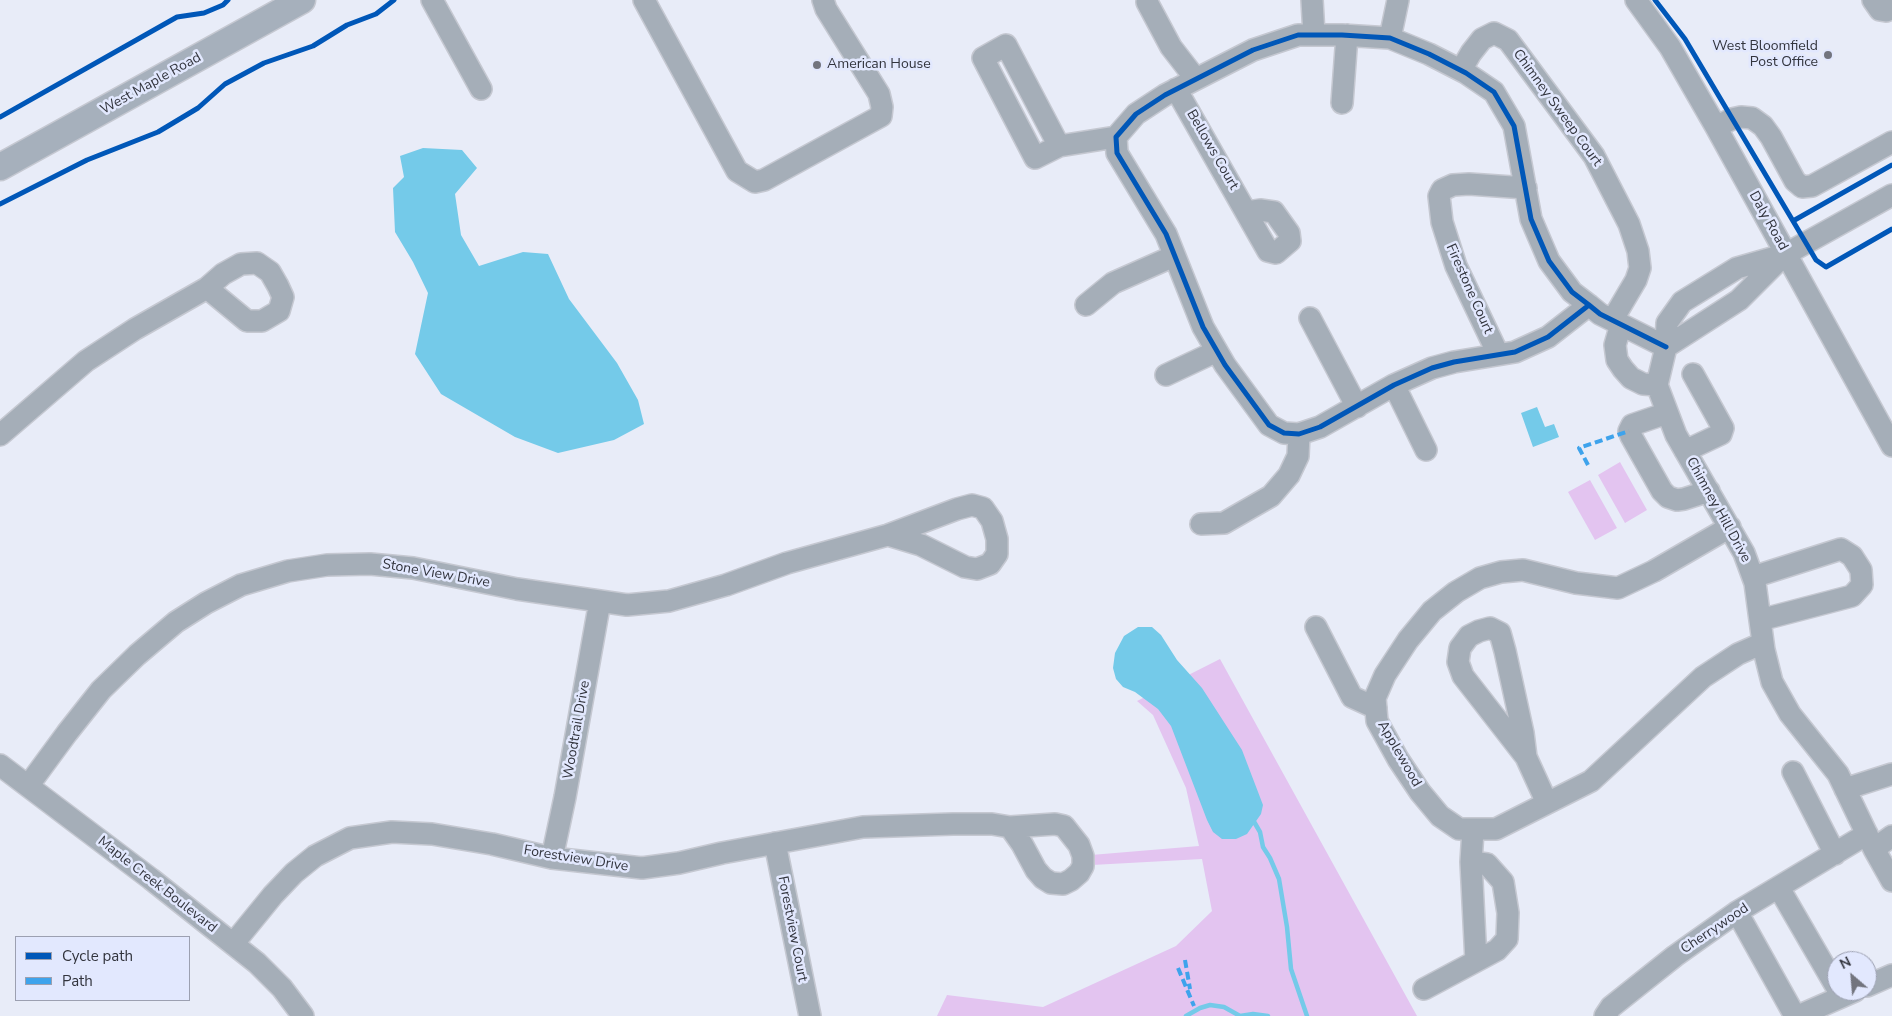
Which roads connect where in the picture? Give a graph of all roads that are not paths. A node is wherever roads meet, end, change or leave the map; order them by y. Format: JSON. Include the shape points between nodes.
{"nodes":[{"id":1,"x":302,"y":0,"type":"edge"},
{"id":2,"x":644,"y":0,"type":"edge"},
{"id":3,"x":823,"y":0,"type":"edge"},
{"id":4,"x":1312,"y":0,"type":"edge"},
{"id":5,"x":1398,"y":0,"type":"edge"},
{"id":6,"x":1873,"y":0,"type":"edge"},
{"id":7,"x":434,"y":1,"type":"edge"},
{"id":8,"x":1638,"y":1,"type":"edge"},
{"id":9,"x":1147,"y":2,"type":"dead end"},
{"id":10,"x":1892,"y":8,"type":"edge"},
{"id":11,"x":1314,"y":35,"type":"junction"},
{"id":12,"x":1347,"y":35,"type":"junction"},
{"id":13,"x":1390,"y":38,"type":"junction"},
{"id":14,"x":1461,"y":70,"type":"junction"},
{"id":15,"x":1195,"y":78,"type":"junction"},
{"id":16,"x":481,"y":89,"type":"dead end"},
{"id":17,"x":1176,"y":89,"type":"junction"},
{"id":18,"x":1342,"y":103,"type":"dead end"},
{"id":19,"x":1716,"y":127,"type":"junction"},
{"id":20,"x":1116,"y":137,"type":"junction"},
{"id":21,"x":1892,"y":142,"type":"edge"},
{"id":22,"x":1059,"y":146,"type":"junction"},
{"id":23,"x":0,"y":167,"type":"edge"},
{"id":24,"x":1526,"y":188,"type":"junction"},
{"id":25,"x":1892,"y":195,"type":"edge"},
{"id":26,"x":1247,"y":212,"type":"dead end"},
{"id":27,"x":1786,"y":254,"type":"junction"},
{"id":28,"x":1174,"y":256,"type":"junction"},
{"id":29,"x":207,"y":288,"type":"dead end"},
{"id":30,"x":1693,"y":294,"type":"junction"},
{"id":31,"x":1086,"y":305,"type":"dead end"},
{"id":32,"x":1589,"y":305,"type":"junction"},
{"id":33,"x":1310,"y":318,"type":"dead end"},
{"id":34,"x":1709,"y":318,"type":"junction"},
{"id":35,"x":1617,"y":322,"type":"junction"},
{"id":36,"x":1666,"y":347,"type":"junction"},
{"id":37,"x":1217,"y":351,"type":"junction"},
{"id":38,"x":1498,"y":354,"type":"junction"},
{"id":39,"x":1693,"y":374,"type":"dead end"},
{"id":40,"x":1166,"y":375,"type":"dead end"},
{"id":41,"x":1394,"y":386,"type":"junction"},
{"id":42,"x":1657,"y":386,"type":"junction"},
{"id":43,"x":1357,"y":407,"type":"junction"},
{"id":44,"x":1668,"y":413,"type":"junction"},
{"id":45,"x":1299,"y":434,"type":"junction"},
{"id":46,"x":0,"y":435,"type":"edge"},
{"id":47,"x":1892,"y":446,"type":"edge"},
{"id":48,"x":1426,"y":450,"type":"dead end"},
{"id":49,"x":1685,"y":451,"type":"junction"},
{"id":50,"x":1709,"y":491,"type":"junction"},
{"id":51,"x":1201,"y":524,"type":"dead end"},
{"id":52,"x":1730,"y":527,"type":"junction"},
{"id":53,"x":888,"y":535,"type":"junction"},
{"id":54,"x":1753,"y":577,"type":"junction"},
{"id":55,"x":600,"y":601,"type":"junction"},
{"id":56,"x":1760,"y":620,"type":"junction"},
{"id":57,"x":1316,"y":627,"type":"dead end"},
{"id":58,"x":1763,"y":643,"type":"junction"},
{"id":59,"x":1376,"y":708,"type":"junction"},
{"id":60,"x":1526,"y":757,"type":"junction"},
{"id":61,"x":0,"y":765,"type":"edge"},
{"id":62,"x":1793,"y":772,"type":"dead end"},
{"id":63,"x":1892,"y":774,"type":"edge"},
{"id":64,"x":28,"y":786,"type":"junction"},
{"id":65,"x":1845,"y":789,"type":"junction"},
{"id":66,"x":1547,"y":803,"type":"junction"},
{"id":67,"x":1010,"y":827,"type":"dead end"},
{"id":68,"x":1473,"y":830,"type":"junction"},
{"id":69,"x":1892,"y":836,"type":"edge"},
{"id":70,"x":1870,"y":841,"type":"junction"},
{"id":71,"x":775,"y":843,"type":"junction"},
{"id":72,"x":1835,"y":854,"type":"junction"},
{"id":73,"x":552,"y":858,"type":"junction"},
{"id":74,"x":1471,"y":862,"type":"junction"},
{"id":75,"x":1892,"y":881,"type":"edge"},
{"id":76,"x":1779,"y":888,"type":"junction"},
{"id":77,"x":1737,"y":912,"type":"junction"},
{"id":78,"x":233,"y":944,"type":"junction"},
{"id":79,"x":1476,"y":962,"type":"junction"},
{"id":80,"x":1827,"y":966,"type":"edge"},
{"id":81,"x":1892,"y":975,"type":"edge"},
{"id":82,"x":1877,"y":982,"type":"edge"},
{"id":83,"x":1424,"y":989,"type":"dead end"},
{"id":84,"x":1827,"y":1000,"type":"edge"},
{"id":85,"x":303,"y":1016,"type":"edge"},
{"id":86,"x":810,"y":1016,"type":"edge"},
{"id":87,"x":1605,"y":1016,"type":"edge"},
{"id":88,"x":1796,"y":1016,"type":"edge"}],
"edges":[{"from":1,"to":23,"type":"main road","name":"West Maple Road"},
{"from":2,"to":3,"type":"street","via":[[737,171],[755,182],[880,116],[879,94]]},
{"from":4,"to":11,"type":"street"},
{"from":5,"to":13,"type":"street"},
{"from":6,"to":10,"type":"street","via":[[1880,10]]},
{"from":7,"to":16,"type":"street"},
{"from":8,"to":19,"type":"street","name":"Daly Road","via":[[1670,47]]},
{"from":9,"to":15,"type":"street","via":[[1171,47]]},
{"from":11,"to":12,"type":"street"},
{"from":11,"to":15,"type":"street","via":[[1298,36],[1254,50]]},
{"from":12,"to":13,"type":"street"},
{"from":12,"to":18,"type":"street"},
{"from":13,"to":14,"type":"street"},
{"from":14,"to":24,"type":"street","via":[[1494,92],[1514,126]]},
{"from":14,"to":35,"type":"street","name":"Chimney Sweep Court","via":[[1482,39],[1494,33],[1508,40],[1594,156],[1630,224],[1638,251],[1640,268]]},
{"from":15,"to":17,"type":"street"},
{"from":17,"to":20,"type":"street","via":[[1136,114]]},
{"from":17,"to":26,"type":"street","name":"Bellows Court"},
{"from":19,"to":21,"type":"street","via":[[1732,119],[1752,118],[1771,137],[1795,181],[1802,187],[1812,186]]},
{"from":19,"to":27,"type":"street","name":"Daly Road"},
{"from":20,"to":22,"type":"street"},
{"from":20,"to":28,"type":"street","via":[[1117,153],[1166,234]]},
{"from":22,"to":22,"type":"street","via":[[1006,45],[983,58],[1035,158]]},
{"from":24,"to":32,"type":"street","via":[[1531,219],[1549,261],[1572,292]]},
{"from":24,"to":38,"type":"street","name":"Firestone Court","via":[[1453,185],[1442,190],[1439,196],[1442,222],[1456,266]]},
{"from":25,"to":27,"type":"street"},
{"from":27,"to":30,"type":"street","via":[[1737,268]]},
{"from":27,"to":34,"type":"street","via":[[1739,300]]},
{"from":27,"to":47,"type":"street","name":"Daly Road"},
{"from":28,"to":31,"type":"street","via":[[1113,283]]},
{"from":28,"to":37,"type":"street","via":[[1203,327]]},
{"from":29,"to":46,"type":"street","via":[[86,361]]},
{"from":30,"to":34,"type":"street"},
{"from":30,"to":36,"type":"street","via":[[1682,302],[1667,323]]},
{"from":32,"to":35,"type":"street"},
{"from":32,"to":38,"type":"street","via":[[1548,337],[1515,352]]},
{"from":33,"to":43,"type":"street"},
{"from":34,"to":36,"type":"street"},
{"from":35,"to":36,"type":"street"},
{"from":35,"to":42,"type":"street","via":[[1617,360],[1631,378]]},
{"from":36,"to":42,"type":"street"},
{"from":37,"to":40,"type":"street"},
{"from":37,"to":45,"type":"street","via":[[1270,425],[1284,433]]},
{"from":38,"to":41,"type":"street","via":[[1432,368]]},
{"from":39,"to":49,"type":"street","via":[[1723,428],[1721,434]]},
{"from":41,"to":43,"type":"street"},
{"from":41,"to":48,"type":"street"},
{"from":42,"to":44,"type":"street","name":"Chimney Hill Drive"},
{"from":43,"to":45,"type":"street","via":[[1320,427]]},
{"from":44,"to":49,"type":"street","name":"Chimney Hill Drive"},
{"from":44,"to":50,"type":"street","via":[[1632,425],[1631,436],[1668,497],[1684,499]]},
{"from":45,"to":51,"type":"street","via":[[1298,456],[1290,475],[1271,496],[1224,524]]},
{"from":49,"to":50,"type":"street","name":"Chimney Hill Drive"},
{"from":50,"to":52,"type":"street","name":"Chimney Hill Drive"},
{"from":52,"to":54,"type":"street","name":"Chimney Hill Drive"},
{"from":52,"to":59,"type":"street","name":"Applewood","via":[[1618,588],[1576,583],[1523,570],[1480,578],[1432,611],[1408,640],[1385,675],[1375,698]]},
{"from":53,"to":53,"type":"street","name":"Stone View Drive","via":[[972,505],[984,508],[992,521],[997,554],[990,564],[977,569],[965,568],[921,545]]},
{"from":53,"to":55,"type":"street","name":"Stone View Drive","via":[[670,601],[627,605]]},
{"from":54,"to":56,"type":"street","name":"Chimney Hill Drive"},
{"from":54,"to":56,"type":"street","via":[[1841,549],[1852,556],[1861,570],[1862,585],[1852,596]]},
{"from":55,"to":64,"type":"street","name":"Stone View Drive","via":[[517,589],[413,568],[370,564],[326,565],[288,571],[242,586],[206,603],[176,622],[137,654],[101,690]]},
{"from":55,"to":73,"type":"street","name":"Woodtrail Drive"},
{"from":56,"to":58,"type":"street","name":"Chimney Hill Drive"},
{"from":57,"to":59,"type":"street","via":[[1352,697]]},
{"from":58,"to":65,"type":"street","name":"Chimney Hill Drive","via":[[1772,682],[1790,714],[1838,774]]},
{"from":58,"to":66,"type":"street","name":"Applewood","via":[[1738,654],[1703,677],[1591,781]]},
{"from":59,"to":68,"type":"street","name":"Applewood","via":[[1378,721],[1420,792],[1440,816],[1459,829]]},
{"from":60,"to":60,"type":"street","via":[[1500,633],[1490,628],[1479,631],[1468,636],[1460,648],[1458,662],[1463,676]]},
{"from":60,"to":66,"type":"street"},
{"from":61,"to":64,"type":"street","name":"Maple Creek Boulevard"},
{"from":62,"to":72,"type":"street"},
{"from":63,"to":65,"type":"street"},
{"from":64,"to":78,"type":"street","name":"Maple Creek Boulevard"},
{"from":65,"to":70,"type":"street","name":"Chimney Hill Drive"},
{"from":66,"to":68,"type":"street","name":"Applewood","via":[[1496,829]]},
{"from":67,"to":71,"type":"street","name":"Forestview Drive","via":[[992,824],[863,827]]},
{"from":68,"to":74,"type":"street"},
{"from":69,"to":70,"type":"street","name":"Cherrywood"},
{"from":70,"to":72,"type":"street","name":"Cherrywood"},
{"from":70,"to":75,"type":"street","name":"Chimney Hill Drive"},
{"from":71,"to":73,"type":"street","name":"Forestview Drive","via":[[679,864],[642,868]]},
{"from":71,"to":86,"type":"street","name":"Forestview Court"},
{"from":72,"to":76,"type":"street","name":"Cherrywood"},
{"from":73,"to":78,"type":"street","name":"Forestview Drive","via":[[432,834],[392,832],[350,838],[315,856],[294,873]]},
{"from":74,"to":79,"type":"street"},
{"from":74,"to":79,"type":"street","via":[[1487,864],[1503,882],[1508,913],[1507,938],[1497,950]]},
{"from":76,"to":77,"type":"street","name":"Cherrywood"},
{"from":76,"to":80,"type":"street"},
{"from":77,"to":87,"type":"street","name":"Cherrywood","via":[[1675,956],[1611,1007]]},
{"from":77,"to":88,"type":"street"},
{"from":78,"to":85,"type":"street","name":"Maple Creek Boulevard","via":[[282,988]]},
{"from":79,"to":83,"type":"street"},
{"from":81,"to":82,"type":"street"},
{"from":84,"to":88,"type":"street"}]}
